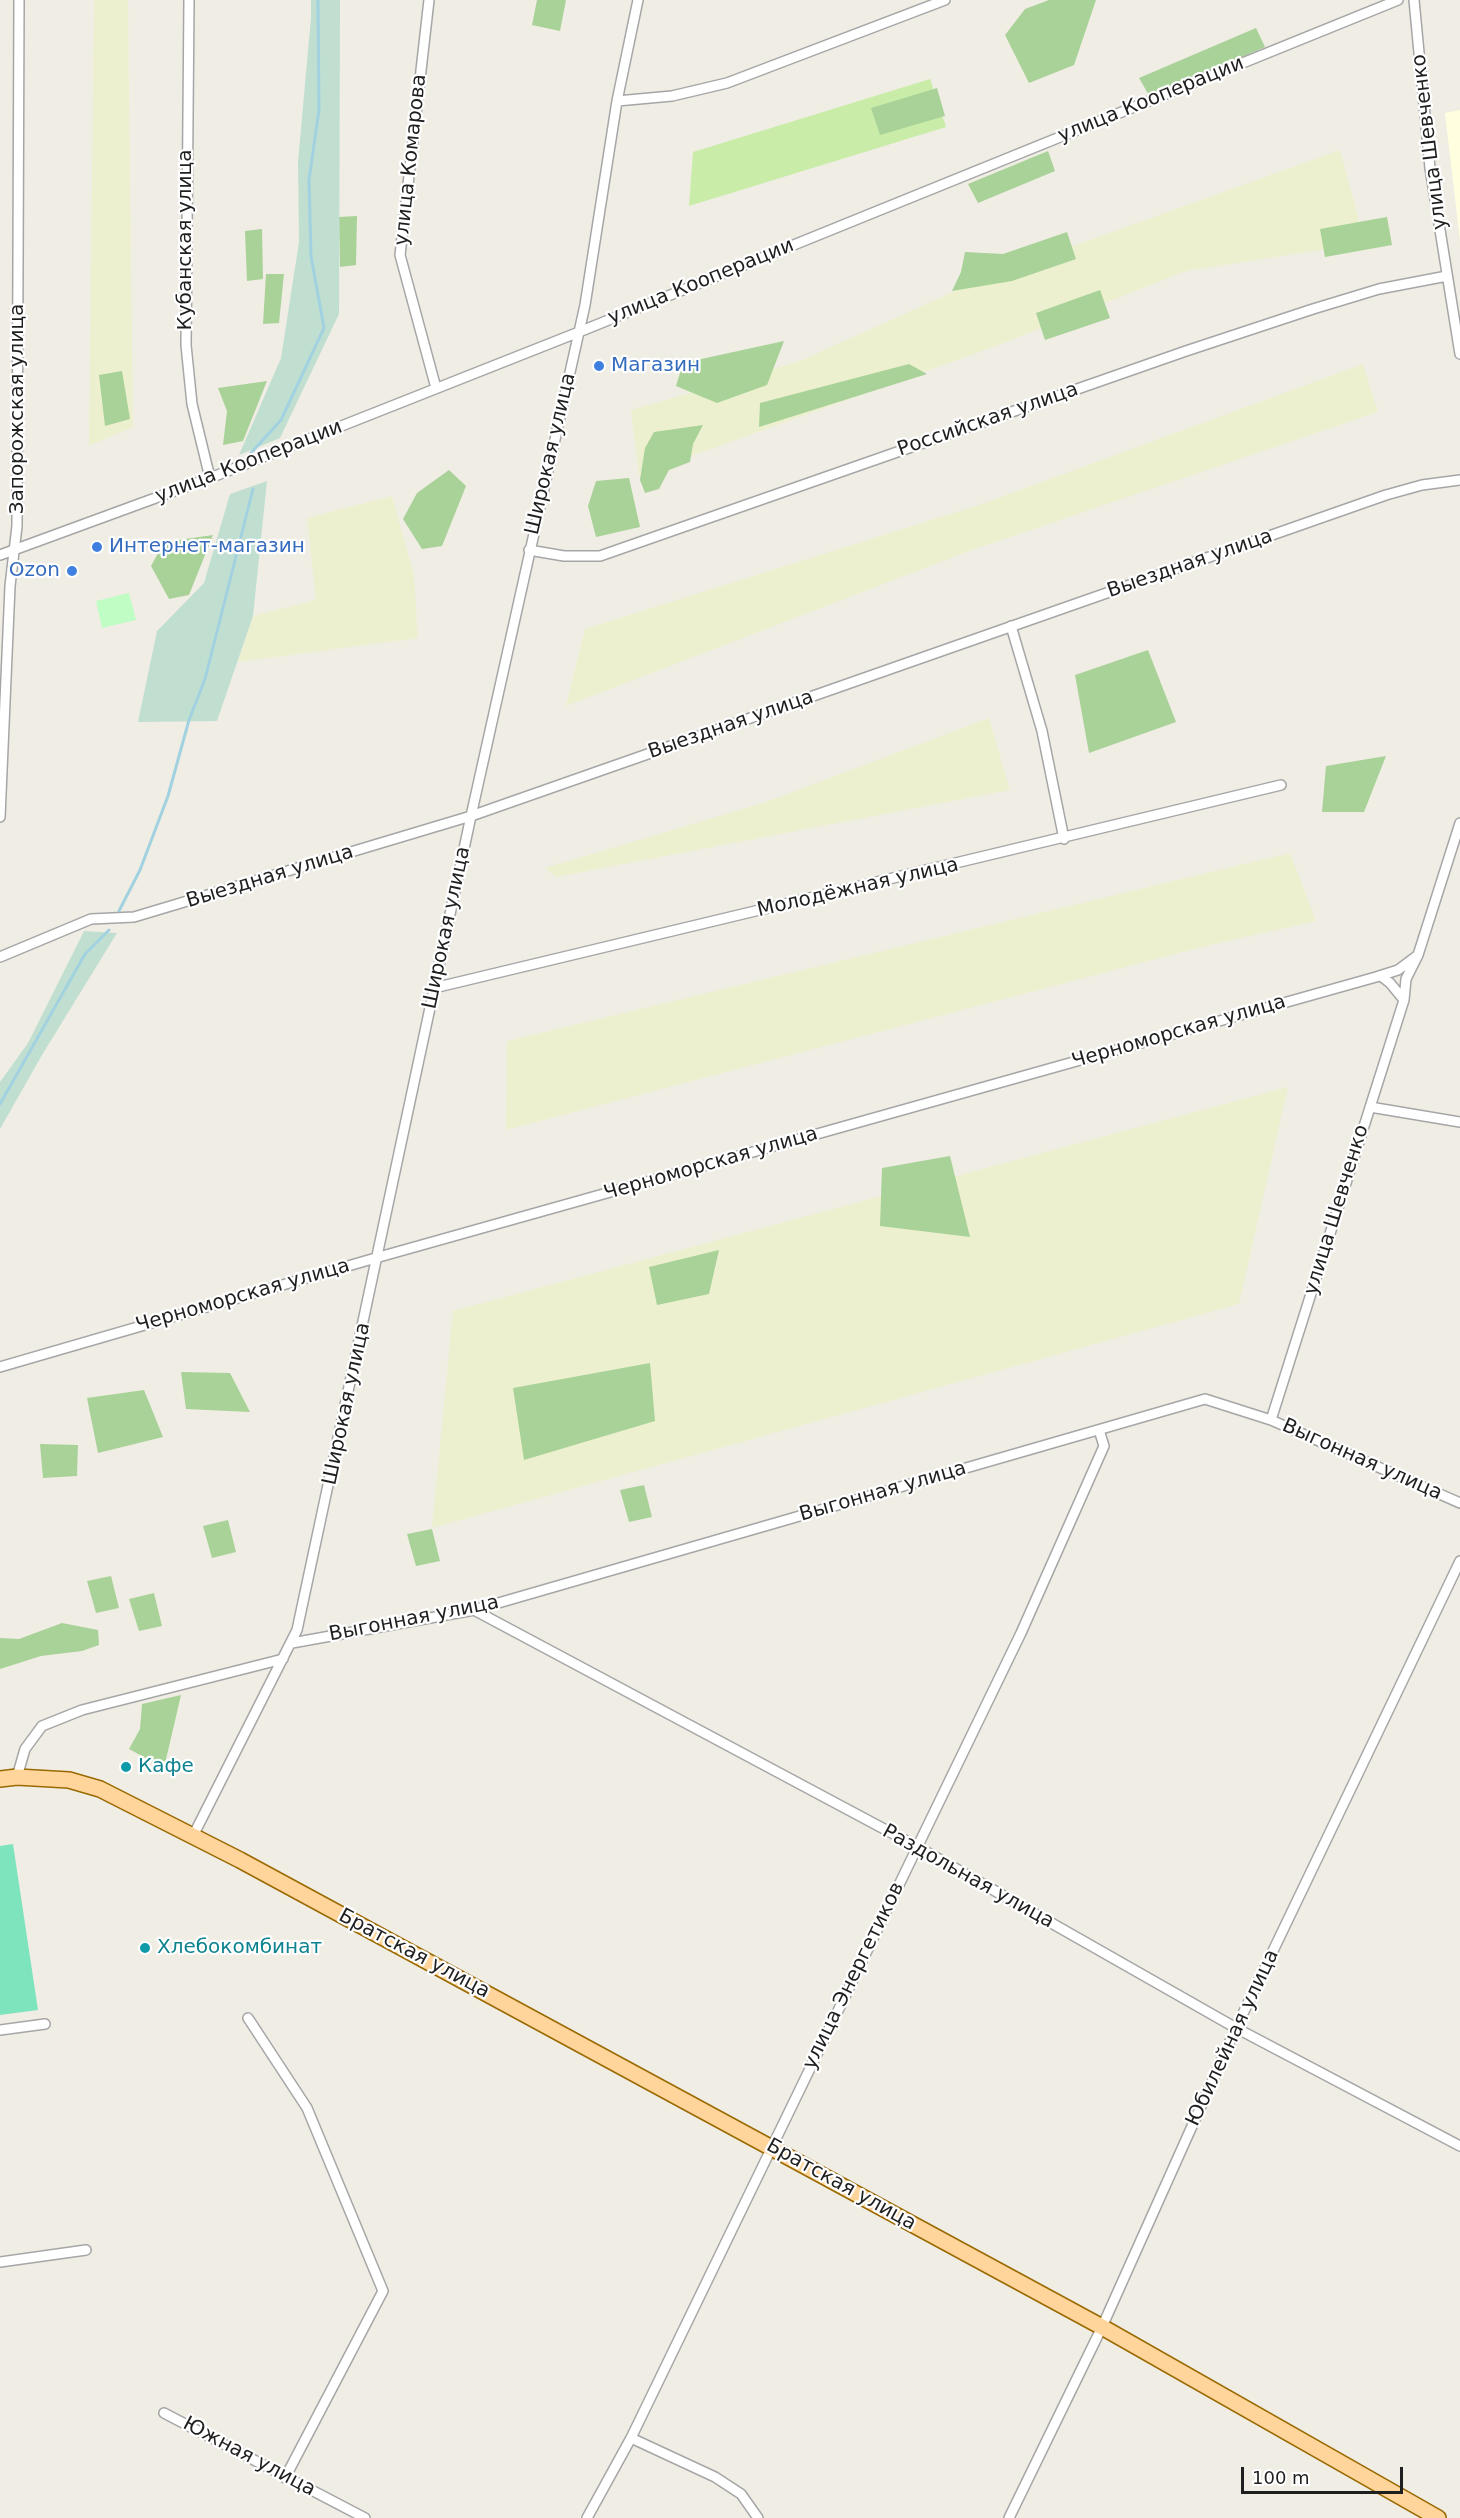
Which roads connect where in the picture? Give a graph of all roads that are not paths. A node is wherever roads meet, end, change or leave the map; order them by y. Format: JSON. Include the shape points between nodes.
{"nodes":[{"id":1,"x":19,"y":0,"type":"edge"},
{"id":2,"x":189,"y":0,"type":"edge"},
{"id":3,"x":429,"y":0,"type":"edge"},
{"id":4,"x":638,"y":0,"type":"edge"},
{"id":5,"x":945,"y":0,"type":"edge"},
{"id":6,"x":1398,"y":0,"type":"edge"},
{"id":7,"x":1414,"y":0,"type":"edge"},
{"id":8,"x":617,"y":101,"type":"junction"},
{"id":9,"x":1447,"y":276,"type":"junction"},
{"id":10,"x":579,"y":332,"type":"junction"},
{"id":11,"x":1460,"y":354,"type":"edge"},
{"id":12,"x":436,"y":388,"type":"junction"},
{"id":13,"x":210,"y":478,"type":"junction"},
{"id":14,"x":1460,"y":480,"type":"edge"},
{"id":15,"x":13,"y":550,"type":"junction"},
{"id":16,"x":529,"y":550,"type":"junction"},
{"id":17,"x":0,"y":555,"type":"edge"},
{"id":18,"x":1011,"y":626,"type":"junction"},
{"id":19,"x":1281,"y":785,"type":"dead end"},
{"id":20,"x":471,"y":816,"type":"junction"},
{"id":21,"x":0,"y":817,"type":"edge"},
{"id":22,"x":1460,"y":823,"type":"edge"},
{"id":23,"x":1064,"y":839,"type":"junction"},
{"id":24,"x":1418,"y":955,"type":"junction"},
{"id":25,"x":0,"y":957,"type":"edge"},
{"id":26,"x":1381,"y":976,"type":"junction"},
{"id":27,"x":434,"y":988,"type":"junction"},
{"id":28,"x":1404,"y":1000,"type":"junction"},
{"id":29,"x":1370,"y":1107,"type":"junction"},
{"id":30,"x":1460,"y":1122,"type":"edge"},
{"id":31,"x":379,"y":1257,"type":"junction"},
{"id":32,"x":0,"y":1367,"type":"edge"},
{"id":33,"x":1271,"y":1420,"type":"junction"},
{"id":34,"x":1099,"y":1430,"type":"junction"},
{"id":35,"x":1460,"y":1503,"type":"edge"},
{"id":36,"x":1460,"y":1561,"type":"edge"},
{"id":37,"x":474,"y":1610,"type":"junction"},
{"id":38,"x":292,"y":1643,"type":"junction"},
{"id":39,"x":283,"y":1659,"type":"junction"},
{"id":40,"x":17,"y":1777,"type":"junction"},
{"id":41,"x":0,"y":1779,"type":"edge"},
{"id":42,"x":193,"y":1836,"type":"junction"},
{"id":43,"x":916,"y":1846,"type":"junction"},
{"id":44,"x":248,"y":2018,"type":"dead end"},
{"id":45,"x":45,"y":2024,"type":"dead end"},
{"id":46,"x":1236,"y":2028,"type":"junction"},
{"id":47,"x":0,"y":2030,"type":"edge"},
{"id":48,"x":1460,"y":2146,"type":"edge"},
{"id":49,"x":772,"y":2147,"type":"junction"},
{"id":50,"x":86,"y":2250,"type":"dead end"},
{"id":51,"x":0,"y":2262,"type":"edge"},
{"id":52,"x":1102,"y":2327,"type":"junction"},
{"id":53,"x":164,"y":2413,"type":"dead end"},
{"id":54,"x":631,"y":2438,"type":"junction"},
{"id":55,"x":285,"y":2478,"type":"junction"},
{"id":56,"x":365,"y":2518,"type":"edge"},
{"id":57,"x":587,"y":2518,"type":"edge"},
{"id":58,"x":758,"y":2518,"type":"edge"},
{"id":59,"x":1009,"y":2518,"type":"edge"},
{"id":60,"x":1438,"y":2518,"type":"edge"}],
"edges":[{"from":1,"to":15,"type":"street","name":"Запорожская улица","via":[[17,526]]},
{"from":2,"to":13,"type":"street","name":"Кубанская улица","via":[[186,345],[192,404]]},
{"from":3,"to":12,"type":"street","name":"улица Комарова","via":[[400,255]]},
{"from":4,"to":8,"type":"street","name":"Широкая улица"},
{"from":5,"to":8,"type":"street","via":[[727,83],[672,96]]},
{"from":6,"to":10,"type":"street","name":"улица Кооперации"},
{"from":7,"to":9,"type":"street","name":"улица Шевченко","via":[[1430,168]]},
{"from":8,"to":10,"type":"street","name":"Широкая улица"},
{"from":9,"to":11,"type":"street","name":"улица Шевченко"},
{"from":9,"to":16,"type":"street","name":"Российская улица","via":[[1379,290],[1292,316],[600,556],[564,556]]},
{"from":10,"to":12,"type":"street","name":"улица Кооперации"},
{"from":10,"to":16,"type":"street","name":"Широкая улица"},
{"from":12,"to":13,"type":"street","name":"улица Кооперации"},
{"from":13,"to":15,"type":"street","name":"улица Кооперации"},
{"from":14,"to":18,"type":"street","name":"Выездная улица","via":[[1422,484],[1386,495]]},
{"from":15,"to":17,"type":"street","name":"улица Кооперации"},
{"from":15,"to":21,"type":"street","name":"Запорожская улица"},
{"from":16,"to":20,"type":"street","name":"Широкая улица"},
{"from":18,"to":20,"type":"street","name":"Выездная улица"},
{"from":18,"to":23,"type":"street","via":[[1042,731]]},
{"from":19,"to":23,"type":"street","name":"Молодёжная улица"},
{"from":20,"to":25,"type":"street","name":"Выездная улица","via":[[134,917],[91,919]]},
{"from":20,"to":27,"type":"street","name":"Широкая улица"},
{"from":22,"to":24,"type":"street","name":"улица Шевченко"},
{"from":23,"to":27,"type":"street","name":"Молодёжная улица"},
{"from":24,"to":26,"type":"street","name":"Черноморская улица","via":[[1398,970]]},
{"from":24,"to":28,"type":"street","name":"улица Шевченко","via":[[1406,979]]},
{"from":26,"to":28,"type":"street"},
{"from":26,"to":31,"type":"street","name":"Черноморская улица"},
{"from":27,"to":31,"type":"street","name":"Широкая улица"},
{"from":28,"to":29,"type":"street","name":"улица Шевченко"},
{"from":29,"to":30,"type":"street"},
{"from":29,"to":33,"type":"street","name":"улица Шевченко"},
{"from":31,"to":32,"type":"street","name":"Черноморская улица"},
{"from":31,"to":38,"type":"street","name":"Широкая улица"},
{"from":33,"to":34,"type":"street","name":"Выгонная улица","via":[[1205,1399]]},
{"from":33,"to":35,"type":"street","name":"Выгонная улица"},
{"from":34,"to":37,"type":"street","name":"Выгонная улица"},
{"from":34,"to":43,"type":"street","name":"улица Энергетиков","via":[[1104,1446],[1100,1456],[1021,1633]]},
{"from":36,"to":46,"type":"street","name":"Юбилейная улица"},
{"from":37,"to":38,"type":"street","name":"Выгонная улица"},
{"from":37,"to":43,"type":"street","name":"Раздольная улица"},
{"from":38,"to":39,"type":"street","name":"Широкая улица"},
{"from":39,"to":40,"type":"street","via":[[82,1710],[42,1726],[25,1749]]},
{"from":39,"to":42,"type":"street","name":"Широкая улица"},
{"from":40,"to":41,"type":"main road"},
{"from":40,"to":42,"type":"main road","via":[[69,1780],[100,1790]]},
{"from":42,"to":49,"type":"main road","name":"Братская улица"},
{"from":43,"to":46,"type":"street","name":"Раздольная улица"},
{"from":43,"to":49,"type":"street","name":"улица Энергетиков"},
{"from":44,"to":55,"type":"street","via":[[307,2108],[383,2291]]},
{"from":45,"to":47,"type":"street"},
{"from":46,"to":48,"type":"street","name":"Раздольная улица"},
{"from":46,"to":52,"type":"street","name":"Юбилейная улица"},
{"from":49,"to":52,"type":"main road","name":"Братская улица"},
{"from":49,"to":54,"type":"street","name":"улица Энергетиков"},
{"from":50,"to":51,"type":"street"},
{"from":52,"to":59,"type":"street","name":"Юбилейная улица"},
{"from":52,"to":60,"type":"main road","name":"Братская улица"},
{"from":53,"to":55,"type":"street","name":"Южная улица"},
{"from":54,"to":57,"type":"street","name":"улица Энергетиков"},
{"from":54,"to":58,"type":"street","via":[[715,2477],[741,2494]]},
{"from":55,"to":56,"type":"street","name":"Южная улица"}]}
